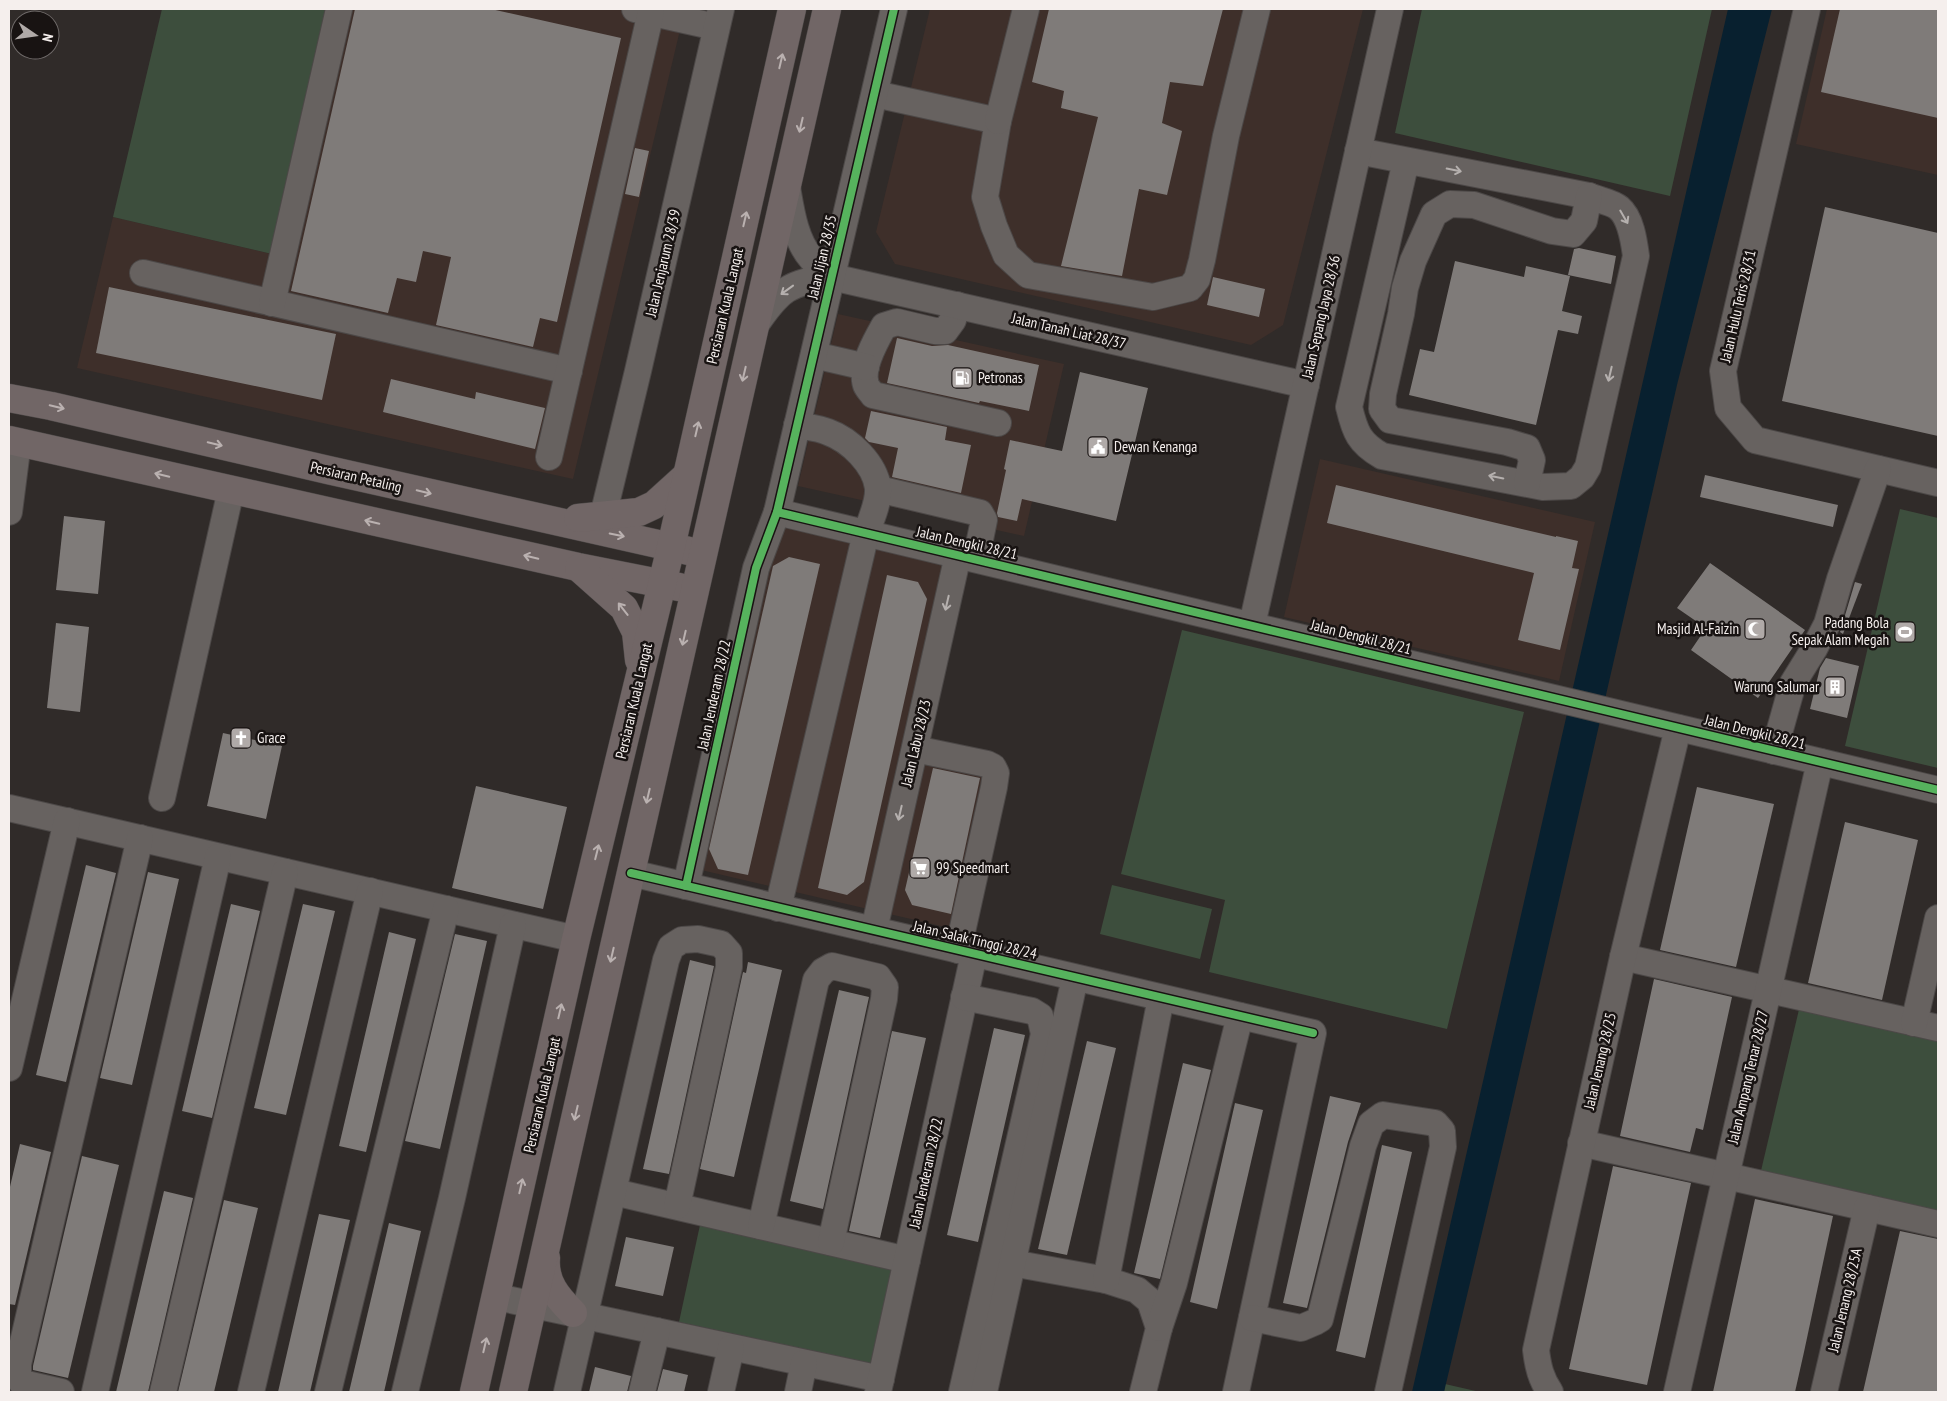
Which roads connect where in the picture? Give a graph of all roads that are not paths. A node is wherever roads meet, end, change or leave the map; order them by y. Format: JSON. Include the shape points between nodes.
{"nodes":[{"id":1,"x":339,"y":9,"type":"edge"},
{"id":2,"x":792,"y":9,"type":"edge"},
{"id":3,"x":827,"y":9,"type":"edge"},
{"id":4,"x":894,"y":9,"type":"edge"},
{"id":5,"x":1026,"y":9,"type":"edge"},
{"id":6,"x":1257,"y":9,"type":"edge"},
{"id":7,"x":1390,"y":9,"type":"edge"},
{"id":8,"x":1807,"y":9,"type":"edge"},
{"id":9,"x":643,"y":11,"type":"edge"},
{"id":10,"x":718,"y":18,"type":"edge"},
{"id":11,"x":874,"y":94,"type":"junction"},
{"id":12,"x":998,"y":121,"type":"junction"},
{"id":13,"x":1358,"y":151,"type":"junction"},
{"id":14,"x":1406,"y":161,"type":"junction"},
{"id":15,"x":787,"y":187,"type":"junction"},
{"id":16,"x":1589,"y":196,"type":"junction"},
{"id":17,"x":143,"y":274,"type":"dead end"},
{"id":18,"x":832,"y":277,"type":"junction"},
{"id":19,"x":1378,"y":282,"type":"junction"},
{"id":20,"x":1405,"y":288,"type":"junction"},
{"id":21,"x":272,"y":303,"type":"junction"},
{"id":22,"x":957,"y":305,"type":"junction"},
{"id":23,"x":755,"y":326,"type":"junction"},
{"id":24,"x":814,"y":356,"type":"junction"},
{"id":25,"x":866,"y":367,"type":"junction"},
{"id":26,"x":569,"y":371,"type":"junction"},
{"id":27,"x":1306,"y":385,"type":"junction"},
{"id":28,"x":9,"y":398,"type":"edge"},
{"id":29,"x":998,"y":423,"type":"dead end"},
{"id":30,"x":797,"y":425,"type":"junction"},
{"id":31,"x":13,"y":441,"type":"edge"},
{"id":32,"x":549,"y":457,"type":"dead end"},
{"id":33,"x":1878,"y":469,"type":"junction"},
{"id":34,"x":686,"y":476,"type":"junction"},
{"id":35,"x":1938,"y":482,"type":"edge"},
{"id":36,"x":1526,"y":483,"type":"junction"},
{"id":37,"x":878,"y":489,"type":"junction"},
{"id":38,"x":231,"y":490,"type":"junction"},
{"id":39,"x":9,"y":512,"type":"edge"},
{"id":40,"x":777,"y":512,"type":"junction"},
{"id":41,"x":602,"y":516,"type":"junction"},
{"id":42,"x":549,"y":520,"type":"junction"},
{"id":43,"x":866,"y":533,"type":"junction"},
{"id":44,"x":671,"y":547,"type":"junction"},
{"id":45,"x":703,"y":554,"type":"junction"},
{"id":46,"x":967,"y":557,"type":"junction"},
{"id":47,"x":578,"y":567,"type":"junction"},
{"id":48,"x":662,"y":583,"type":"junction"},
{"id":49,"x":695,"y":590,"type":"junction"},
{"id":50,"x":1252,"y":625,"type":"junction"},
{"id":51,"x":641,"y":671,"type":"junction"},
{"id":52,"x":1678,"y":728,"type":"junction"},
{"id":53,"x":915,"y":749,"type":"junction"},
{"id":54,"x":1774,"y":751,"type":"junction"},
{"id":55,"x":1820,"y":762,"type":"junction"},
{"id":56,"x":1938,"y":790,"type":"edge"},
{"id":57,"x":162,"y":798,"type":"dead end"},
{"id":58,"x":9,"y":808,"type":"edge"},
{"id":59,"x":67,"y":821,"type":"junction"},
{"id":60,"x":140,"y":838,"type":"junction"},
{"id":61,"x":218,"y":857,"type":"junction"},
{"id":62,"x":285,"y":872,"type":"junction"},
{"id":63,"x":631,"y":873,"type":"junction"},
{"id":64,"x":686,"y":886,"type":"junction"},
{"id":65,"x":370,"y":891,"type":"junction"},
{"id":66,"x":778,"y":908,"type":"junction"},
{"id":67,"x":446,"y":909,"type":"junction"},
{"id":68,"x":1938,"y":918,"type":"edge"},
{"id":69,"x":876,"y":923,"type":"junction"},
{"id":70,"x":513,"y":925,"type":"junction"},
{"id":71,"x":576,"y":939,"type":"junction"},
{"id":72,"x":964,"y":946,"type":"junction"},
{"id":73,"x":1623,"y":956,"type":"junction"},
{"id":74,"x":1076,"y":978,"type":"junction"},
{"id":75,"x":1768,"y":990,"type":"junction"},
{"id":76,"x":964,"y":997,"type":"junction"},
{"id":77,"x":1161,"y":998,"type":"junction"},
{"id":78,"x":1240,"y":1016,"type":"junction"},
{"id":79,"x":1926,"y":1025,"type":"edge"},
{"id":80,"x":9,"y":1068,"type":"edge"},
{"id":81,"x":1581,"y":1143,"type":"junction"},
{"id":82,"x":1726,"y":1175,"type":"junction"},
{"id":83,"x":614,"y":1192,"type":"junction"},
{"id":84,"x":677,"y":1206,"type":"junction"},
{"id":85,"x":1867,"y":1208,"type":"junction"},
{"id":86,"x":1938,"y":1224,"type":"edge"},
{"id":87,"x":761,"y":1226,"type":"junction"},
{"id":88,"x":831,"y":1242,"type":"junction"},
{"id":89,"x":546,"y":1244,"type":"junction"},
{"id":90,"x":907,"y":1260,"type":"junction"},
{"id":91,"x":1002,"y":1261,"type":"junction"},
{"id":92,"x":1106,"y":1280,"type":"junction"},
{"id":93,"x":497,"y":1297,"type":"junction"},
{"id":94,"x":532,"y":1304,"type":"junction"},
{"id":95,"x":574,"y":1314,"type":"junction"},
{"id":96,"x":1252,"y":1318,"type":"junction"},
{"id":97,"x":1159,"y":1328,"type":"junction"},
{"id":98,"x":657,"y":1331,"type":"junction"},
{"id":99,"x":731,"y":1348,"type":"junction"},
{"id":100,"x":522,"y":1353,"type":"junction"},
{"id":101,"x":804,"y":1363,"type":"junction"},
{"id":102,"x":879,"y":1386,"type":"edge"},
{"id":103,"x":61,"y":1392,"type":"edge"},
{"id":104,"x":95,"y":1392,"type":"edge"},
{"id":105,"x":163,"y":1392,"type":"edge"},
{"id":106,"x":251,"y":1392,"type":"edge"},
{"id":107,"x":328,"y":1392,"type":"edge"},
{"id":108,"x":405,"y":1392,"type":"edge"},
{"id":109,"x":474,"y":1392,"type":"edge"},
{"id":110,"x":513,"y":1392,"type":"edge"},
{"id":111,"x":567,"y":1392,"type":"edge"},
{"id":112,"x":642,"y":1392,"type":"edge"},
{"id":113,"x":721,"y":1392,"type":"edge"},
{"id":114,"x":798,"y":1392,"type":"edge"},
{"id":115,"x":962,"y":1392,"type":"edge"},
{"id":116,"x":984,"y":1392,"type":"edge"},
{"id":117,"x":1143,"y":1392,"type":"edge"},
{"id":118,"x":1236,"y":1392,"type":"edge"},
{"id":119,"x":1388,"y":1392,"type":"edge"},
{"id":120,"x":1550,"y":1392,"type":"edge"},
{"id":121,"x":1677,"y":1392,"type":"edge"},
{"id":122,"x":1824,"y":1392,"type":"edge"}],
"edges":[{"from":1,"to":21,"type":"street"},
{"from":34,"to":2,"type":"main road","name":"Persiaran Kuala Langat","one_way":true},
{"from":3,"to":15,"type":"main road","one_way":true},
{"from":4,"to":11,"type":"street","name":"Jalan Jijan 28/35"},
{"from":5,"to":12,"type":"street"},
{"from":6,"to":12,"type":"street","via":[[1226,136],[1202,260],[1190,288],[1153,297],[1028,275],[1006,255],[985,197]]},
{"from":7,"to":13,"type":"street","name":"Jalan Sepang Jaya 28/36"},
{"from":8,"to":33,"type":"street","name":"Jalan Hulu Teris 28/31","via":[[1723,371],[1728,408],[1755,440]]},
{"from":9,"to":10,"type":"street"},
{"from":9,"to":26,"type":"street"},
{"from":10,"to":41,"type":"street","name":"Jalan Jenjarum 28/39"},
{"from":11,"to":12,"type":"street"},
{"from":11,"to":18,"type":"street","name":"Jalan Jijan 28/35"},
{"from":13,"to":14,"type":"street"},
{"from":13,"to":27,"type":"street","name":"Jalan Sepang Jaya 28/36"},
{"from":14,"to":16,"type":"street","one_way":true},
{"from":14,"to":19,"type":"street"},
{"from":15,"to":18,"type":"street","via":[[801,240],[810,258]]},
{"from":15,"to":23,"type":"main road"},
{"from":16,"to":20,"type":"street","via":[[1584,220],[1573,234],[1552,231],[1474,205],[1450,204],[1434,214]]},
{"from":16,"to":36,"type":"street","one_way":true,"via":[[1619,208],[1633,236],[1636,256],[1588,467],[1571,486]]},
{"from":17,"to":21,"type":"street"},
{"from":18,"to":22,"type":"street","name":"Jalan Tanah Liat 28/37"},
{"from":18,"to":23,"type":"street","one_way":true,"via":[[806,280],[792,286],[771,302]]},
{"from":18,"to":24,"type":"street","name":"Jalan Jijan 28/35"},
{"from":19,"to":20,"type":"street"},
{"from":36,"to":19,"type":"street","one_way":true,"via":[[1382,456],[1363,443],[1356,432],[1349,407]]},
{"from":20,"to":36,"type":"street","via":[[1382,409],[1390,420],[1527,448],[1532,460]]},
{"from":21,"to":26,"type":"street"},
{"from":22,"to":25,"type":"street","via":[[953,320],[945,331],[897,322],[884,326],[871,347]]},
{"from":22,"to":27,"type":"street","name":"Jalan Tanah Liat 28/37"},
{"from":23,"to":45,"type":"main road","one_way":true},
{"from":24,"to":25,"type":"street"},
{"from":24,"to":30,"type":"street","name":"Jalan Jijan 28/35"},
{"from":25,"to":29,"type":"street","via":[[865,384],[873,395]]},
{"from":26,"to":32,"type":"street"},
{"from":27,"to":50,"type":"street","name":"Jalan Sepang Jaya 28/36"},
{"from":28,"to":42,"type":"main road","name":"Persiaran Petaling","one_way":true},
{"from":30,"to":37,"type":"street","via":[[828,432],[860,454],[872,468]]},
{"from":30,"to":40,"type":"street","name":"Jalan Jijan 28/35"},
{"from":38,"to":31,"type":"main road","one_way":true},
{"from":31,"to":39,"type":"street"},
{"from":33,"to":35,"type":"street","name":"Jalan Hulu Teris 28/31"},
{"from":33,"to":54,"type":"street","via":[[1827,624],[1793,683]]},
{"from":34,"to":41,"type":"main road","via":[[647,509]]},
{"from":34,"to":44,"type":"main road","name":"Persiaran Kuala Langat"},
{"from":37,"to":43,"type":"street"},
{"from":37,"to":46,"type":"street","name":"Jalan Labu 28/23","via":[[980,513],[984,520]]},
{"from":47,"to":38,"type":"main road","one_way":true},
{"from":38,"to":57,"type":"street"},
{"from":40,"to":43,"type":"street","name":"Jalan Dengkil 28/21"},
{"from":40,"to":64,"type":"street","name":"Jalan Jenderam 28/22","via":[[756,568]]},
{"from":41,"to":42,"type":"main road"},
{"from":42,"to":44,"type":"main road","name":"Persiaran Petaling","one_way":true},
{"from":43,"to":46,"type":"street","name":"Jalan Dengkil 28/21"},
{"from":43,"to":66,"type":"street"},
{"from":44,"to":45,"type":"main road","name":"Persiaran Petaling"},
{"from":44,"to":48,"type":"main road","name":"Persiaran Kuala Langat"},
{"from":45,"to":49,"type":"main road"},
{"from":46,"to":50,"type":"street","name":"Jalan Dengkil 28/21"},
{"from":46,"to":53,"type":"street","name":"Jalan Labu 28/23","one_way":true},
{"from":47,"to":48,"type":"main road"},
{"from":51,"to":47,"type":"main road","one_way":true,"via":[[636,632],[624,608]]},
{"from":48,"to":49,"type":"main road"},
{"from":48,"to":51,"type":"main road","name":"Persiaran Kuala Langat"},
{"from":49,"to":63,"type":"main road","one_way":true},
{"from":50,"to":52,"type":"street","name":"Jalan Dengkil 28/21"},
{"from":71,"to":51,"type":"main road","name":"Persiaran Kuala Langat","one_way":true},
{"from":52,"to":54,"type":"street","name":"Jalan Dengkil 28/21"},
{"from":52,"to":73,"type":"street","name":"Jalan Jenang 28/25"},
{"from":53,"to":69,"type":"street","name":"Jalan Labu 28/23","one_way":true},
{"from":53,"to":72,"type":"street","name":"Jalan Jenderam 28/22","via":[[987,764],[996,773]]},
{"from":54,"to":55,"type":"street","name":"Jalan Dengkil 28/21"},
{"from":55,"to":56,"type":"street","name":"Jalan Dengkil 28/21"},
{"from":55,"to":75,"type":"street","name":"Jalan Ampang Tenar 28/27"},
{"from":58,"to":59,"type":"street"},
{"from":59,"to":60,"type":"street"},
{"from":59,"to":80,"type":"street"},
{"from":60,"to":61,"type":"street"},
{"from":60,"to":103,"type":"street","via":[[18,1364],[18,1377],[22,1383]]},
{"from":61,"to":62,"type":"street"},
{"from":61,"to":104,"type":"street"},
{"from":62,"to":65,"type":"street"},
{"from":62,"to":105,"type":"street"},
{"from":63,"to":64,"type":"street"},
{"from":63,"to":89,"type":"main road","one_way":true},
{"from":64,"to":66,"type":"street"},
{"from":65,"to":67,"type":"street"},
{"from":65,"to":106,"type":"street"},
{"from":66,"to":69,"type":"street"},
{"from":67,"to":70,"type":"street"},
{"from":67,"to":107,"type":"street"},
{"from":68,"to":79,"type":"street"},
{"from":69,"to":72,"type":"street","name":"Jalan Salak Tinggi 28/24"},
{"from":70,"to":71,"type":"street"},
{"from":70,"to":108,"type":"street"},
{"from":93,"to":71,"type":"main road","name":"Persiaran Kuala Langat","one_way":true},
{"from":72,"to":74,"type":"street","name":"Jalan Salak Tinggi 28/24"},
{"from":72,"to":76,"type":"street","name":"Jalan Jenderam 28/22"},
{"from":73,"to":75,"type":"street"},
{"from":73,"to":81,"type":"street","name":"Jalan Jenang 28/25"},
{"from":74,"to":77,"type":"street","name":"Jalan Salak Tinggi 28/24"},
{"from":74,"to":91,"type":"street"},
{"from":75,"to":79,"type":"street"},
{"from":75,"to":82,"type":"street","name":"Jalan Ampang Tenar 28/27"},
{"from":76,"to":90,"type":"street","name":"Jalan Jenderam 28/22"},
{"from":76,"to":91,"type":"street","via":[[1032,1012],[1040,1016],[1044,1034]]},
{"from":77,"to":78,"type":"street","name":"Jalan Salak Tinggi 28/24"},
{"from":77,"to":92,"type":"street"},
{"from":78,"to":96,"type":"street","name":"Jalan Salak Tinggi 28/24","via":[[1313,1033]]},
{"from":78,"to":97,"type":"street","via":[[1174,1283]]},
{"from":81,"to":82,"type":"street"},
{"from":81,"to":120,"type":"street","name":"Jalan Jenang 28/25","via":[[1536,1350],[1542,1381]]},
{"from":82,"to":85,"type":"street"},
{"from":82,"to":121,"type":"street","name":"Jalan Ampang Tenar 28/27"},
{"from":83,"to":84,"type":"street"},
{"from":83,"to":84,"type":"street","via":[[671,947],[682,940],[698,939],[721,944],[729,953],[728,967]]},
{"from":83,"to":95,"type":"street"},
{"from":84,"to":87,"type":"street"},
{"from":85,"to":86,"type":"street"},
{"from":85,"to":122,"type":"street","name":"Jalan Jenang 28/25A"},
{"from":87,"to":88,"type":"street"},
{"from":87,"to":88,"type":"street","via":[[816,980],[832,966],[878,977],[885,987]]},
{"from":88,"to":90,"type":"street"},
{"from":89,"to":94,"type":"main road"},
{"from":89,"to":95,"type":"main road","via":[[545,1270],[551,1288]]},
{"from":90,"to":102,"type":"street","name":"Jalan Jenderam 28/22"},
{"from":91,"to":92,"type":"street"},
{"from":91,"to":115,"type":"street"},
{"from":91,"to":116,"type":"street"},
{"from":92,"to":97,"type":"street","via":[[1137,1290],[1150,1302]]},
{"from":93,"to":94,"type":"street"},
{"from":109,"to":93,"type":"main road","name":"Persiaran Kuala Langat","one_way":true},
{"from":94,"to":95,"type":"street"},
{"from":94,"to":100,"type":"main road"},
{"from":95,"to":98,"type":"street"},
{"from":95,"to":100,"type":"main road","via":[[547,1319],[528,1334]]},
{"from":95,"to":111,"type":"street"},
{"from":96,"to":118,"type":"street"},
{"from":96,"to":119,"type":"street","via":[[1301,1328],[1320,1318],[1371,1124],[1382,1115],[1435,1123],[1442,1131],[1443,1147]]},
{"from":97,"to":117,"type":"street"},
{"from":98,"to":99,"type":"street"},
{"from":98,"to":112,"type":"street"},
{"from":99,"to":101,"type":"street"},
{"from":99,"to":113,"type":"street"},
{"from":100,"to":110,"type":"main road"},
{"from":101,"to":102,"type":"street"},
{"from":101,"to":114,"type":"street"}]}
